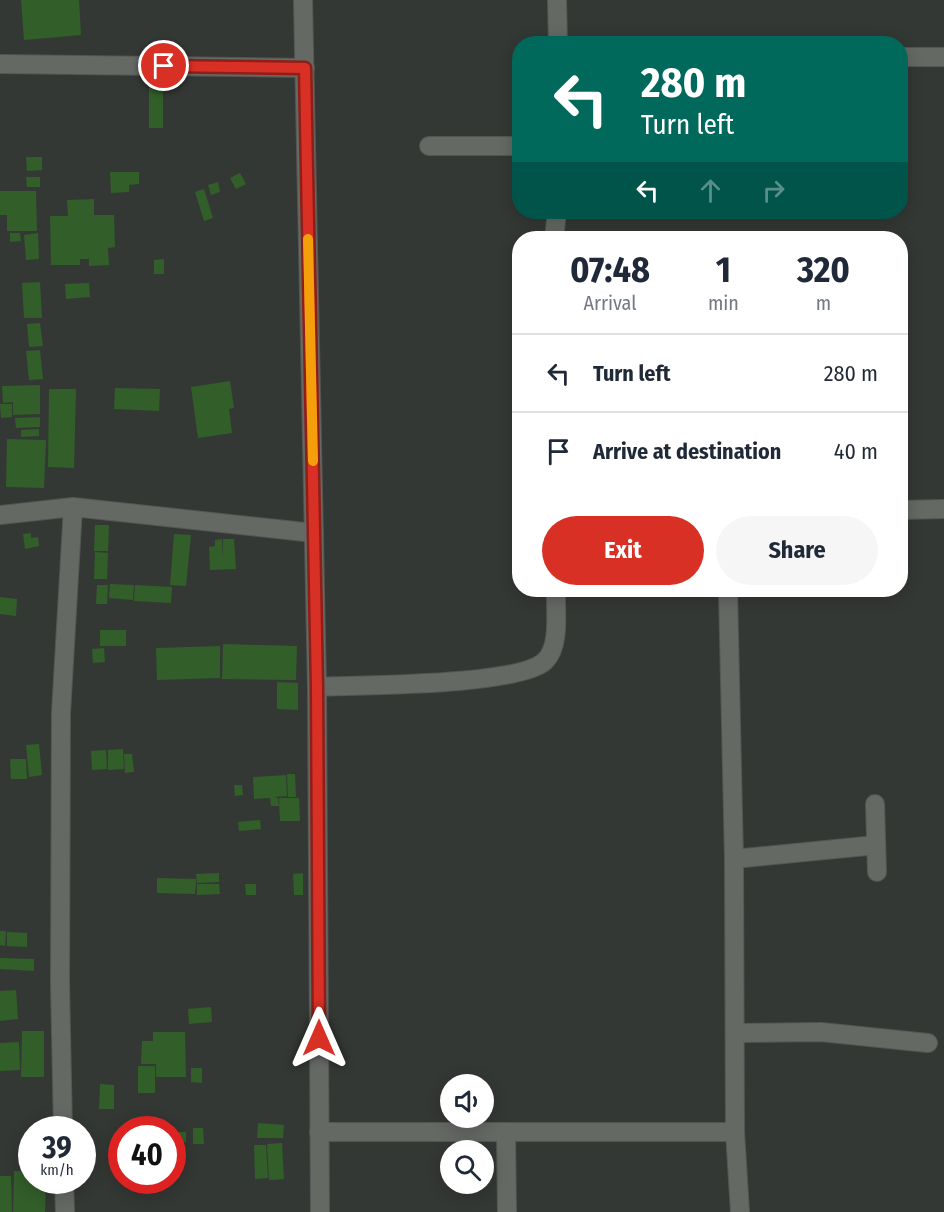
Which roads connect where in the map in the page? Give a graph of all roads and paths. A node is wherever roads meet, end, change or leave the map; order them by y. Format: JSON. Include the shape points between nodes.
{"nodes":[{"id":1,"x":303,"y":0,"type":"edge"},
{"id":2,"x":558,"y":0,"type":"edge"},
{"id":3,"x":558,"y":36,"type":"edge"},
{"id":4,"x":908,"y":57,"type":"edge"},
{"id":5,"x":944,"y":57,"type":"edge"},
{"id":6,"x":0,"y":64,"type":"edge"},
{"id":7,"x":305,"y":68,"type":"junction"},
{"id":8,"x":429,"y":146,"type":"dead end"},
{"id":9,"x":512,"y":146,"type":"edge"},
{"id":10,"x":73,"y":507,"type":"junction"},
{"id":11,"x":944,"y":509,"type":"edge"},
{"id":12,"x":908,"y":510,"type":"edge"},
{"id":13,"x":0,"y":515,"type":"edge"},
{"id":14,"x":314,"y":533,"type":"junction"},
{"id":15,"x":556,"y":597,"type":"edge"},
{"id":16,"x":728,"y":597,"type":"edge"},
{"id":17,"x":317,"y":687,"type":"junction"},
{"id":18,"x":875,"y":804,"type":"dead end"},
{"id":19,"x":876,"y":845,"type":"junction"},
{"id":20,"x":734,"y":859,"type":"junction"},
{"id":21,"x":877,"y":872,"type":"dead end"},
{"id":22,"x":735,"y":1033,"type":"junction"},
{"id":23,"x":928,"y":1043,"type":"dead end"},
{"id":24,"x":63,"y":1116,"type":"edge"},
{"id":25,"x":319,"y":1132,"type":"junction"},
{"id":26,"x":735,"y":1132,"type":"junction"},
{"id":27,"x":506,"y":1133,"type":"junction"},
{"id":28,"x":64,"y":1194,"type":"edge"},
{"id":29,"x":65,"y":1212,"type":"edge"},
{"id":30,"x":320,"y":1212,"type":"edge"},
{"id":31,"x":507,"y":1212,"type":"edge"},
{"id":32,"x":740,"y":1212,"type":"edge"}],
"edges":[{"from":1,"to":7,"type":"street"},
{"from":2,"to":3,"type":"street"},
{"from":4,"to":5,"type":"street"},
{"from":6,"to":7,"type":"street"},
{"from":7,"to":14,"type":"street"},
{"from":8,"to":9,"type":"street"},
{"from":10,"to":13,"type":"street"},
{"from":10,"to":14,"type":"street"},
{"from":10,"to":24,"type":"street","via":[[61,713]]},
{"from":11,"to":12,"type":"street"},
{"from":14,"to":17,"type":"street"},
{"from":15,"to":17,"type":"street","via":[[554,645],[546,660],[530,671],[461,682]]},
{"from":16,"to":20,"type":"street"},
{"from":17,"to":25,"type":"street"},
{"from":18,"to":19,"type":"street"},
{"from":19,"to":20,"type":"street"},
{"from":19,"to":21,"type":"street"},
{"from":20,"to":22,"type":"street"},
{"from":22,"to":23,"type":"street","via":[[821,1032]]},
{"from":22,"to":26,"type":"street"},
{"from":25,"to":27,"type":"street"},
{"from":25,"to":30,"type":"street"},
{"from":26,"to":27,"type":"street"},
{"from":26,"to":32,"type":"street"},
{"from":27,"to":31,"type":"street"},
{"from":28,"to":29,"type":"street"}]}
